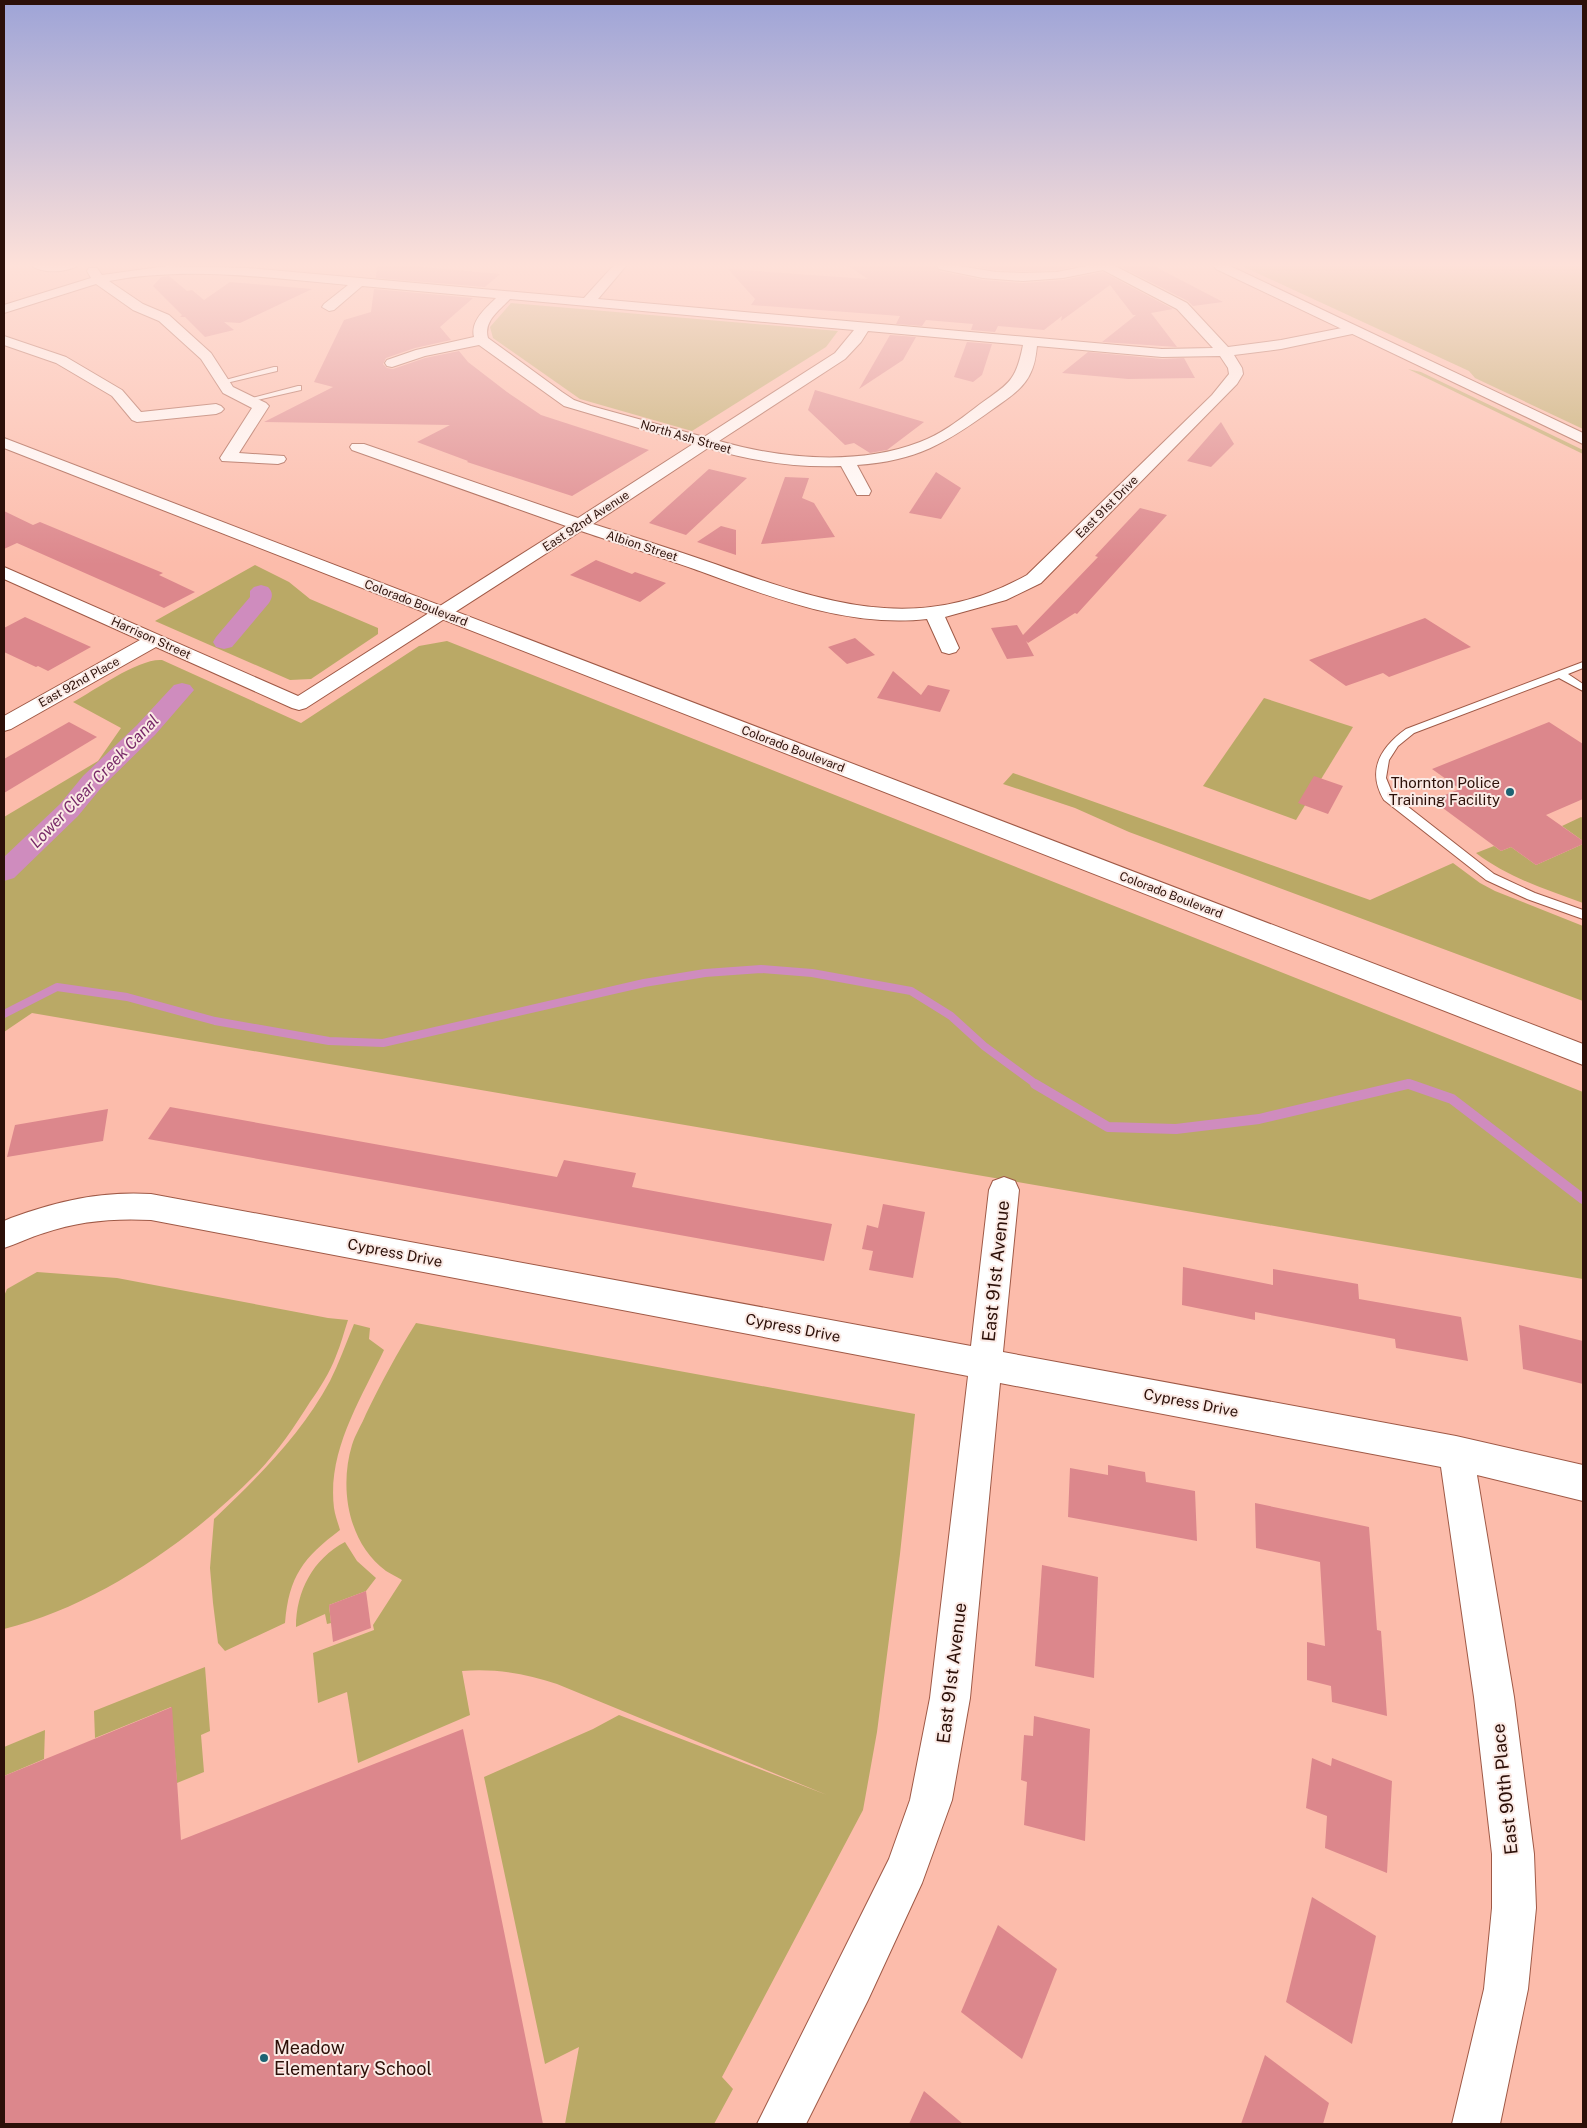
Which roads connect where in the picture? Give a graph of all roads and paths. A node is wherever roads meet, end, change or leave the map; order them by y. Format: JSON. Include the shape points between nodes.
{"nodes":[{"id":1,"x":70,"y":365,"type":"edge"},
{"id":2,"x":212,"y":365,"type":"edge"},
{"id":3,"x":517,"y":365,"type":"edge"},
{"id":4,"x":826,"y":365,"type":"edge"},
{"id":5,"x":1024,"y":365,"type":"edge"},
{"id":6,"x":1233,"y":365,"type":"edge"},
{"id":7,"x":1427,"y":365,"type":"edge"},
{"id":8,"x":274,"y":369,"type":"dead end"},
{"id":9,"x":222,"y":382,"type":"junction"},
{"id":10,"x":298,"y":388,"type":"dead end"},
{"id":11,"x":248,"y":400,"type":"junction"},
{"id":12,"x":216,"y":409,"type":"dead end"},
{"id":13,"x":1583,"y":439,"type":"edge"},
{"id":14,"x":4,"y":443,"type":"edge"},
{"id":15,"x":706,"y":443,"type":"junction"},
{"id":16,"x":358,"y":447,"type":"dead end"},
{"id":17,"x":278,"y":459,"type":"dead end"},
{"id":18,"x":847,"y":461,"type":"junction"},
{"id":19,"x":863,"y":490,"type":"dead end"},
{"id":20,"x":578,"y":525,"type":"junction"},
{"id":21,"x":4,"y":572,"type":"edge"},
{"id":22,"x":442,"y":613,"type":"junction"},
{"id":23,"x":934,"y":613,"type":"junction"},
{"id":24,"x":155,"y":640,"type":"junction"},
{"id":25,"x":949,"y":648,"type":"dead end"},
{"id":26,"x":1583,"y":665,"type":"edge"},
{"id":27,"x":1560,"y":674,"type":"junction"},
{"id":28,"x":1583,"y":688,"type":"edge"},
{"id":29,"x":299,"y":704,"type":"joint"},
{"id":30,"x":4,"y":724,"type":"edge"},
{"id":31,"x":1583,"y":916,"type":"edge"},
{"id":32,"x":1583,"y":1055,"type":"edge"},
{"id":33,"x":1004,"y":1190,"type":"dead end"},
{"id":34,"x":4,"y":1236,"type":"edge"},
{"id":35,"x":987,"y":1364,"type":"junction"},
{"id":36,"x":1456,"y":1453,"type":"junction"},
{"id":37,"x":1583,"y":1483,"type":"edge"},
{"id":38,"x":781,"y":2124,"type":"edge"},
{"id":39,"x":1476,"y":2124,"type":"edge"}],
"edges":[{"from":1,"to":12,"type":"street","via":[[116,394],[137,417]]},
{"from":2,"to":9,"type":"street"},
{"from":3,"to":15,"type":"street","name":"North Ash Street","via":[[569,403]]},
{"from":4,"to":15,"type":"street","name":"East 92nd Avenue"},
{"from":5,"to":18,"type":"street","name":"North Ash Street","via":[[1021,377],[959,429],[913,450]]},
{"from":6,"to":23,"type":"street","name":"East 91st Drive","via":[[1236,374],[1232,381],[1034,579],[1008,594]]},
{"from":7,"to":13,"type":"street"},
{"from":8,"to":9,"type":"lane"},
{"from":9,"to":11,"type":"street","via":[[228,390]]},
{"from":10,"to":11,"type":"lane"},
{"from":11,"to":17,"type":"street","via":[[261,406],[228,458]]},
{"from":14,"to":22,"type":"street","name":"Colorado Boulevard"},
{"from":15,"to":18,"type":"street","name":"North Ash Street","via":[[775,460]]},
{"from":15,"to":20,"type":"street","name":"East 92nd Avenue"},
{"from":16,"to":20,"type":"street","name":"Albion Street"},
{"from":18,"to":19,"type":"street"},
{"from":20,"to":22,"type":"street","name":"East 92nd Avenue"},
{"from":20,"to":23,"type":"street","name":"Albion Street","via":[[828,606],[885,615]]},
{"from":21,"to":24,"type":"street","name":"Harrison Street"},
{"from":22,"to":29,"type":"street","name":"East 92nd Avenue"},
{"from":22,"to":32,"type":"street","name":"Colorado Boulevard"},
{"from":23,"to":25,"type":"street"},
{"from":24,"to":29,"type":"street","name":"Harrison Street"},
{"from":24,"to":30,"type":"street","name":"East 92nd Place"},
{"from":26,"to":27,"type":"lane"},
{"from":27,"to":28,"type":"lane"},
{"from":27,"to":31,"type":"lane","via":[[1410,731],[1399,738],[1388,752],[1380,770],[1380,780],[1382,789],[1398,807],[1490,877]]},
{"from":33,"to":35,"type":"street","name":"East 91st Avenue"},
{"from":34,"to":35,"type":"street","name":"Cypress Drive","via":[[71,1212],[102,1206],[150,1207]]},
{"from":35,"to":36,"type":"street","name":"Cypress Drive"},
{"from":35,"to":38,"type":"street","name":"East 91st Avenue","via":[[950,1698],[931,1800],[907,1868]]},
{"from":36,"to":37,"type":"street","name":"Cypress Drive"},
{"from":36,"to":39,"type":"street","name":"East 90th Place","via":[[1494,1697],[1513,1854],[1514,1908],[1506,1989]]}]}
